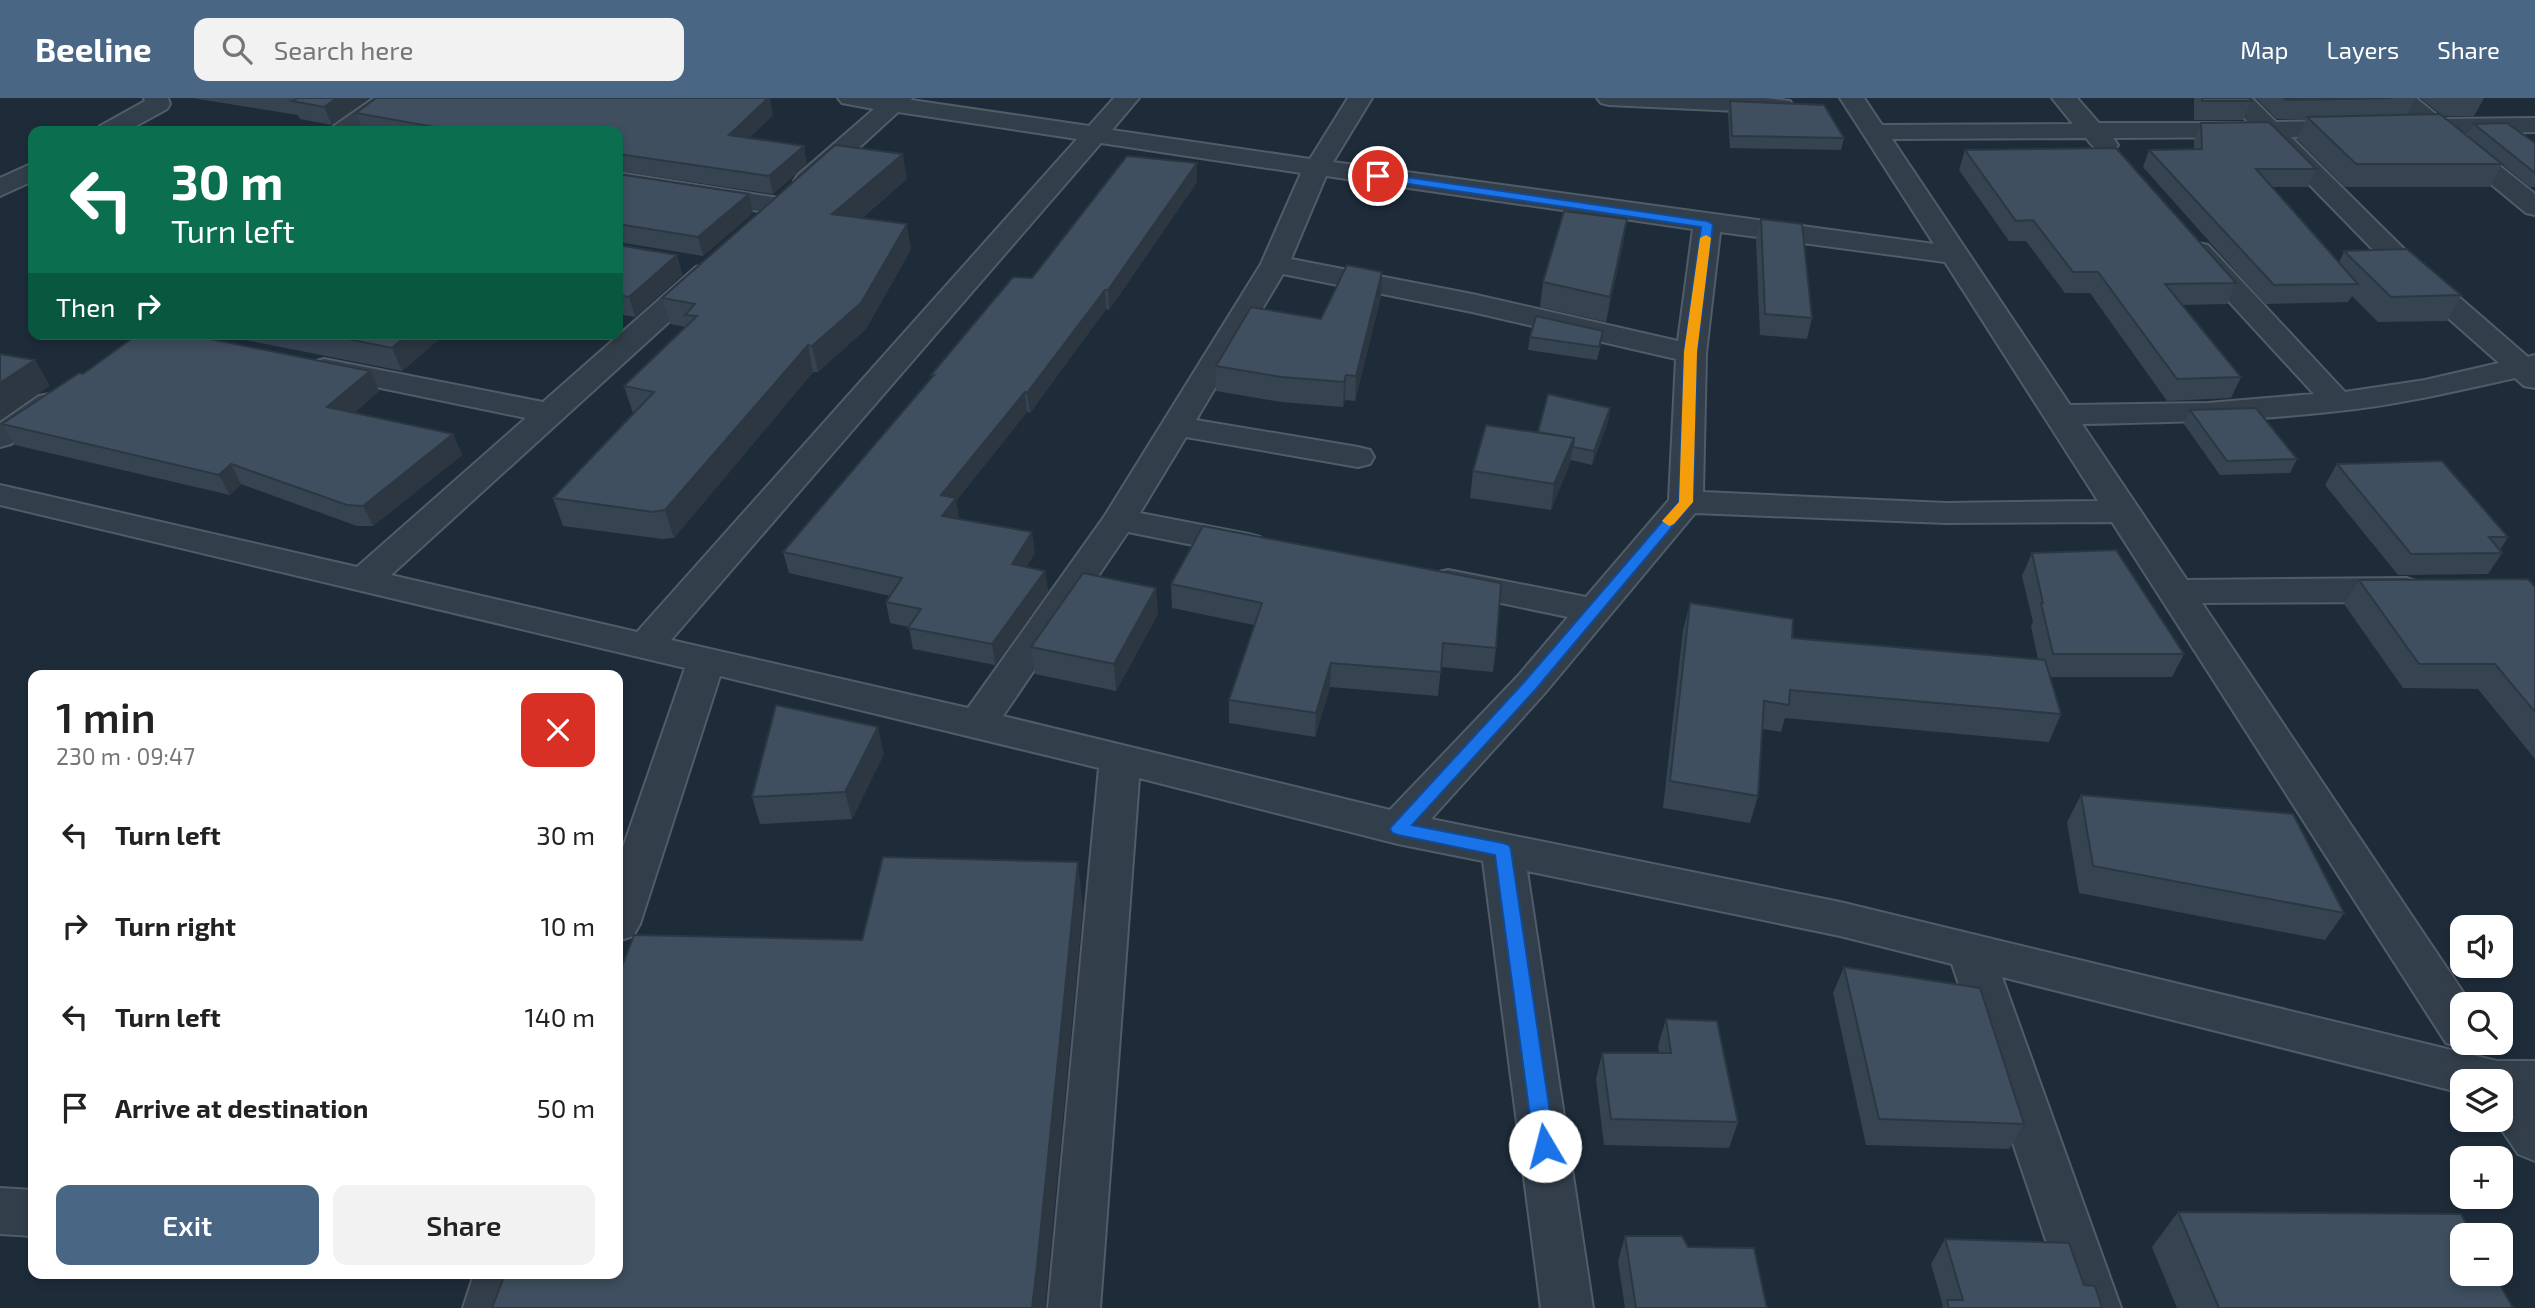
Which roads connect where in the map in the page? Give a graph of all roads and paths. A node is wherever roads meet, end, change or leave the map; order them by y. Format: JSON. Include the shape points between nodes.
{"nodes":[{"id":1,"x":156,"y":98,"type":"edge"},
{"id":2,"x":390,"y":98,"type":"edge"},
{"id":3,"x":850,"y":98,"type":"edge"},
{"id":4,"x":1127,"y":98,"type":"edge"},
{"id":5,"x":1360,"y":98,"type":"edge"},
{"id":6,"x":1609,"y":98,"type":"edge"},
{"id":7,"x":2064,"y":98,"type":"edge"},
{"id":8,"x":2238,"y":98,"type":"edge"},
{"id":9,"x":2401,"y":98,"type":"edge"},
{"id":10,"x":1678,"y":100,"type":"edge"},
{"id":11,"x":896,"y":101,"type":"edge"},
{"id":12,"x":1803,"y":107,"type":"edge"},
{"id":13,"x":1854,"y":112,"type":"edge"},
{"id":14,"x":2535,"y":125,"type":"edge"},
{"id":15,"x":118,"y":126,"type":"edge"},
{"id":16,"x":350,"y":126,"type":"edge"},
{"id":17,"x":2435,"y":128,"type":"junction"},
{"id":18,"x":2267,"y":130,"type":"junction"},
{"id":19,"x":2093,"y":132,"type":"junction"},
{"id":20,"x":1096,"y":134,"type":"junction"},
{"id":21,"x":2121,"y":163,"type":"edge"},
{"id":22,"x":1316,"y":169,"type":"junction"},
{"id":23,"x":28,"y":174,"type":"edge"},
{"id":24,"x":623,"y":182,"type":"edge"},
{"id":25,"x":0,"y":188,"type":"edge"},
{"id":26,"x":779,"y":206,"type":"junction"},
{"id":27,"x":2535,"y":207,"type":"edge"},
{"id":28,"x":1707,"y":224,"type":"junction"},
{"id":29,"x":2176,"y":226,"type":"edge"},
{"id":30,"x":1955,"y":255,"type":"junction"},
{"id":31,"x":1275,"y":264,"type":"junction"},
{"id":32,"x":1691,"y":352,"type":"junction"},
{"id":33,"x":290,"y":362,"type":"edge"},
{"id":34,"x":2531,"y":370,"type":"edge"},
{"id":35,"x":76,"y":386,"type":"edge"},
{"id":36,"x":2338,"y":402,"type":"junction"},
{"id":37,"x":549,"y":413,"type":"junction"},
{"id":38,"x":2060,"y":415,"type":"junction"},
{"id":39,"x":1176,"y":426,"type":"junction"},
{"id":40,"x":0,"y":437,"type":"edge"},
{"id":41,"x":1358,"y":457,"type":"dead end"},
{"id":42,"x":0,"y":495,"type":"edge"},
{"id":43,"x":1686,"y":502,"type":"junction"},
{"id":44,"x":2123,"y":511,"type":"junction"},
{"id":45,"x":1119,"y":520,"type":"junction"},
{"id":46,"x":1282,"y":551,"type":"edge"},
{"id":47,"x":1411,"y":574,"type":"edge"},
{"id":48,"x":364,"y":580,"type":"junction"},
{"id":49,"x":2435,"y":590,"type":"edge"},
{"id":50,"x":2177,"y":592,"type":"junction"},
{"id":51,"x":1592,"y":610,"type":"junction"},
{"id":52,"x":644,"y":647,"type":"junction"},
{"id":53,"x":706,"y":661,"type":"junction"},
{"id":54,"x":977,"y":724,"type":"junction"},
{"id":55,"x":1120,"y":760,"type":"junction"},
{"id":56,"x":1398,"y":828,"type":"junction"},
{"id":57,"x":1503,"y":850,"type":"junction"},
{"id":58,"x":623,"y":909,"type":"edge"},
{"id":59,"x":1970,"y":951,"type":"junction"},
{"id":60,"x":2450,"y":1011,"type":"edge"},
{"id":61,"x":2450,"y":1069,"type":"edge"},
{"id":62,"x":2513,"y":1081,"type":"edge"},
{"id":63,"x":2535,"y":1081,"type":"edge"},
{"id":64,"x":2513,"y":1106,"type":"edge"},
{"id":65,"x":2535,"y":1139,"type":"edge"},
{"id":66,"x":0,"y":1211,"type":"edge"},
{"id":67,"x":28,"y":1213,"type":"edge"},
{"id":68,"x":498,"y":1279,"type":"edge"},
{"id":69,"x":489,"y":1308,"type":"edge"},
{"id":70,"x":1074,"y":1308,"type":"edge"},
{"id":71,"x":1567,"y":1308,"type":"edge"},
{"id":72,"x":2095,"y":1308,"type":"edge"}],
"edges":[{"from":1,"to":15,"type":"street","via":[[158,104]]},
{"from":2,"to":16,"type":"street"},
{"from":3,"to":11,"type":"street"},
{"from":4,"to":20,"type":"street"},
{"from":5,"to":22,"type":"street"},
{"from":6,"to":10,"type":"street"},
{"from":7,"to":19,"type":"street"},
{"from":8,"to":18,"type":"street"},
{"from":9,"to":17,"type":"street"},
{"from":10,"to":12,"type":"street"},
{"from":11,"to":20,"type":"street"},
{"from":11,"to":26,"type":"street"},
{"from":13,"to":19,"type":"street"},
{"from":13,"to":30,"type":"street"},
{"from":14,"to":17,"type":"street"},
{"from":17,"to":18,"type":"street"},
{"from":17,"to":27,"type":"street"},
{"from":18,"to":19,"type":"street"},
{"from":18,"to":34,"type":"street","via":[[2397,258]]},
{"from":19,"to":21,"type":"street"},
{"from":20,"to":22,"type":"street"},
{"from":20,"to":52,"type":"street"},
{"from":22,"to":28,"type":"street"},
{"from":22,"to":31,"type":"street"},
{"from":23,"to":25,"type":"street"},
{"from":24,"to":26,"type":"street"},
{"from":26,"to":37,"type":"street","via":[[719,254]]},
{"from":28,"to":30,"type":"street"},
{"from":28,"to":32,"type":"street"},
{"from":29,"to":36,"type":"street"},
{"from":30,"to":38,"type":"street"},
{"from":31,"to":32,"type":"street"},
{"from":31,"to":39,"type":"street"},
{"from":32,"to":43,"type":"street"},
{"from":33,"to":37,"type":"street"},
{"from":34,"to":36,"type":"street"},
{"from":35,"to":40,"type":"street"},
{"from":36,"to":38,"type":"street","via":[[2207,412]]},
{"from":37,"to":48,"type":"street"},
{"from":38,"to":44,"type":"street"},
{"from":39,"to":41,"type":"street"},
{"from":39,"to":45,"type":"street"},
{"from":42,"to":48,"type":"street"},
{"from":43,"to":44,"type":"street","via":[[1947,513]]},
{"from":43,"to":51,"type":"street"},
{"from":44,"to":50,"type":"street"},
{"from":45,"to":46,"type":"street"},
{"from":45,"to":54,"type":"street"},
{"from":47,"to":51,"type":"street"},
{"from":48,"to":52,"type":"street"},
{"from":49,"to":50,"type":"street"},
{"from":50,"to":60,"type":"street"},
{"from":51,"to":56,"type":"street","via":[[1531,685]]},
{"from":52,"to":53,"type":"street"},
{"from":53,"to":54,"type":"street"},
{"from":53,"to":58,"type":"street"},
{"from":54,"to":55,"type":"street"},
{"from":55,"to":56,"type":"street"},
{"from":55,"to":70,"type":"street"},
{"from":56,"to":57,"type":"street"},
{"from":57,"to":59,"type":"street","via":[[1840,919]]},
{"from":57,"to":71,"type":"street"},
{"from":59,"to":61,"type":"street"},
{"from":59,"to":72,"type":"street"},
{"from":62,"to":63,"type":"street"},
{"from":64,"to":65,"type":"street"},
{"from":66,"to":67,"type":"street"},
{"from":68,"to":69,"type":"street"}]}
